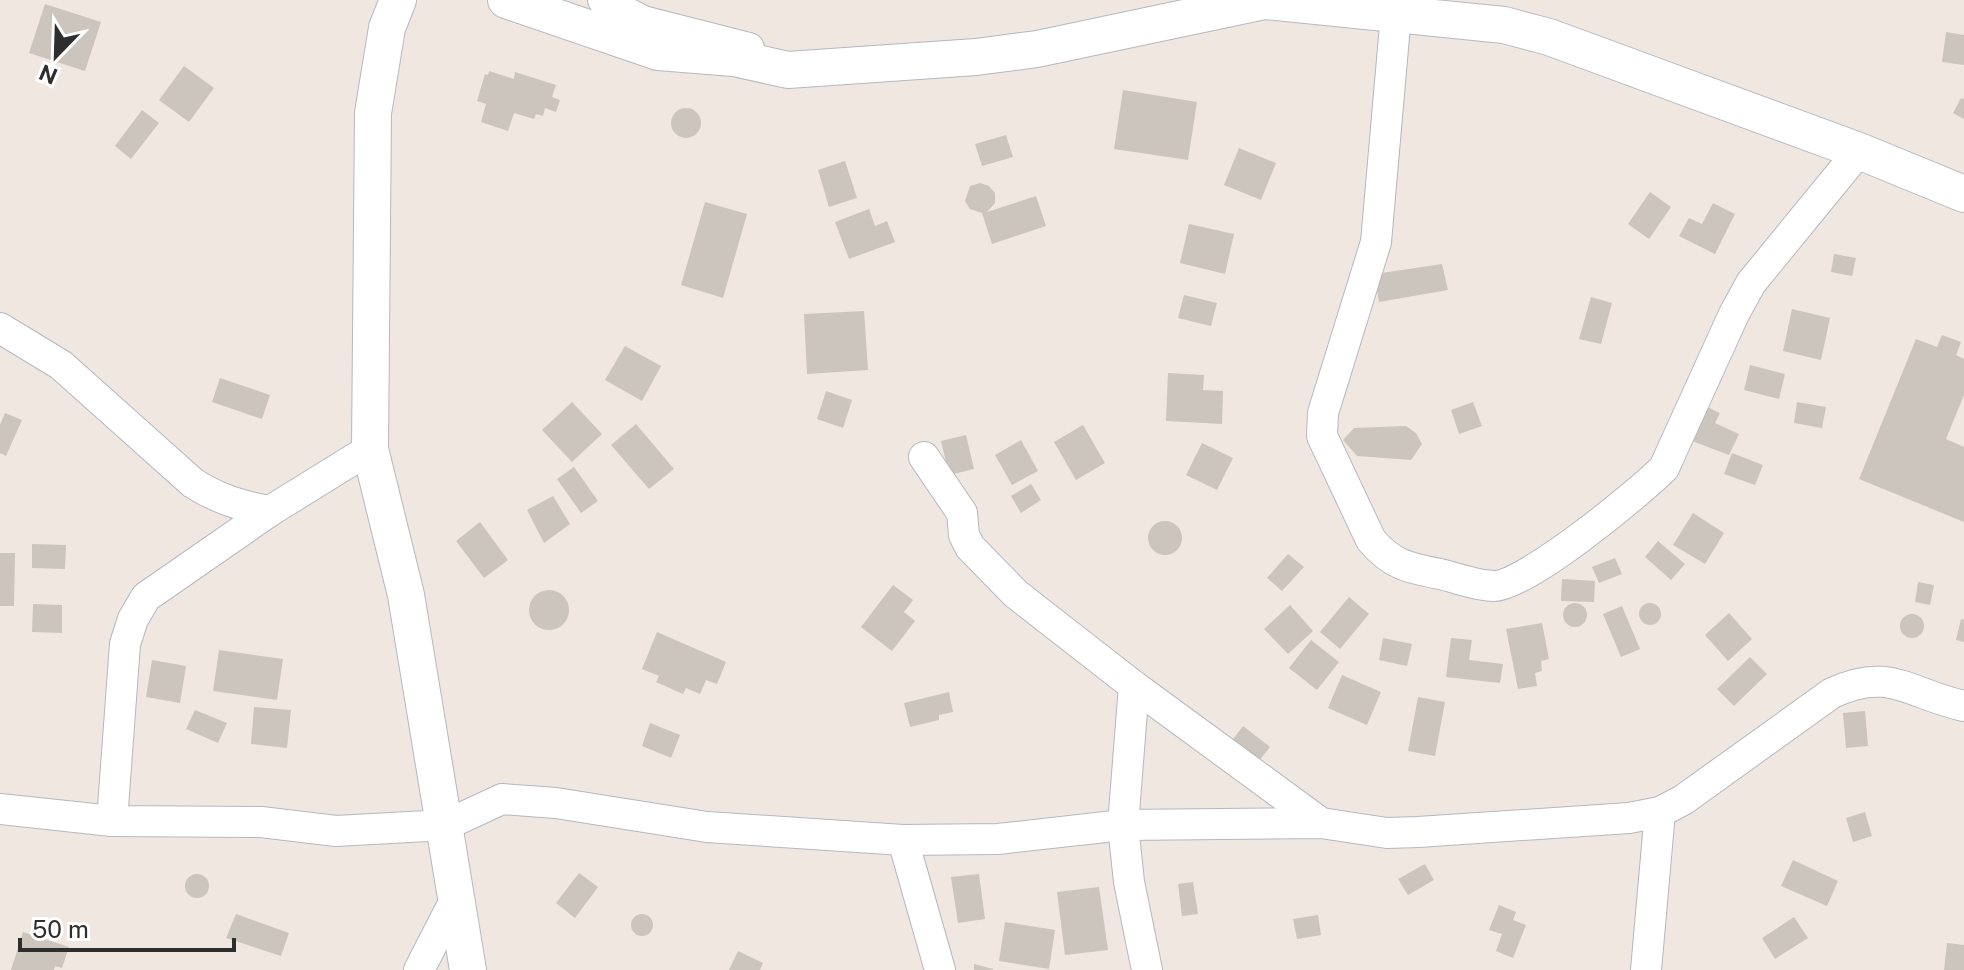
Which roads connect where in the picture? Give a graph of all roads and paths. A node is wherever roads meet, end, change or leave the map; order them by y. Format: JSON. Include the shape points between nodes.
{"nodes":[{"id":1,"x":398,"y":0,"type":"edge"},
{"id":2,"x":506,"y":0,"type":"edge"},
{"id":3,"x":603,"y":0,"type":"edge"},
{"id":4,"x":1265,"y":0,"type":"edge"},
{"id":5,"x":1396,"y":14,"type":"junction"},
{"id":6,"x":814,"y":69,"type":"junction"},
{"id":7,"x":1859,"y":151,"type":"junction"},
{"id":8,"x":1964,"y":194,"type":"edge"},
{"id":9,"x":0,"y":328,"type":"edge"},
{"id":10,"x":370,"y":449,"type":"junction"},
{"id":11,"x":924,"y":457,"type":"dead end"},
{"id":12,"x":270,"y":511,"type":"junction"},
{"id":13,"x":1134,"y":686,"type":"junction"},
{"id":14,"x":1964,"y":706,"type":"edge"},
{"id":15,"x":0,"y":809,"type":"edge"},
{"id":16,"x":1660,"y":812,"type":"junction"},
{"id":17,"x":112,"y":821,"type":"junction"},
{"id":18,"x":1321,"y":823,"type":"junction"},
{"id":19,"x":446,"y":825,"type":"junction"},
{"id":20,"x":1123,"y":825,"type":"junction"},
{"id":21,"x":903,"y":840,"type":"junction"},
{"id":22,"x":456,"y":898,"type":"junction"},
{"id":23,"x":419,"y":970,"type":"edge"},
{"id":24,"x":468,"y":970,"type":"edge"},
{"id":25,"x":940,"y":970,"type":"edge"},
{"id":26,"x":1147,"y":970,"type":"edge"},
{"id":27,"x":1646,"y":970,"type":"edge"}],
"edges":[{"from":1,"to":10,"type":"street","via":[[387,28],[373,113]]},
{"from":2,"to":6,"type":"street","via":[[658,52]]},
{"from":3,"to":6,"type":"street","via":[[643,21]]},
{"from":4,"to":5,"type":"street"},
{"from":4,"to":6,"type":"street","via":[[1037,49]]},
{"from":5,"to":7,"type":"street","via":[[1504,25],[1549,37]]},
{"from":5,"to":7,"type":"street","via":[[1376,242],[1323,413],[1322,436],[1371,540],[1403,566],[1495,586],[1515,581],[1648,484],[1664,468],[1751,283]]},
{"from":7,"to":8,"type":"street"},
{"from":9,"to":12,"type":"street","via":[[61,365],[193,483],[213,496]]},
{"from":10,"to":12,"type":"street"},
{"from":10,"to":19,"type":"street","via":[[406,595]]},
{"from":11,"to":13,"type":"street","via":[[962,513],[964,535],[983,563]]},
{"from":12,"to":17,"type":"street","via":[[146,597],[133,619],[125,644]]},
{"from":13,"to":18,"type":"street"},
{"from":13,"to":20,"type":"street"},
{"from":14,"to":16,"type":"street","via":[[1879,680],[1854,683]]},
{"from":15,"to":17,"type":"street"},
{"from":16,"to":18,"type":"street","via":[[1418,832]]},
{"from":16,"to":27,"type":"street"},
{"from":17,"to":19,"type":"street","via":[[261,822],[336,831]]},
{"from":18,"to":20,"type":"street"},
{"from":19,"to":21,"type":"street","via":[[502,799],[707,827]]},
{"from":19,"to":22,"type":"street"},
{"from":20,"to":21,"type":"street","via":[[998,839]]},
{"from":20,"to":26,"type":"street"},
{"from":21,"to":25,"type":"street"},
{"from":22,"to":23,"type":"street"},
{"from":22,"to":24,"type":"street"}]}
